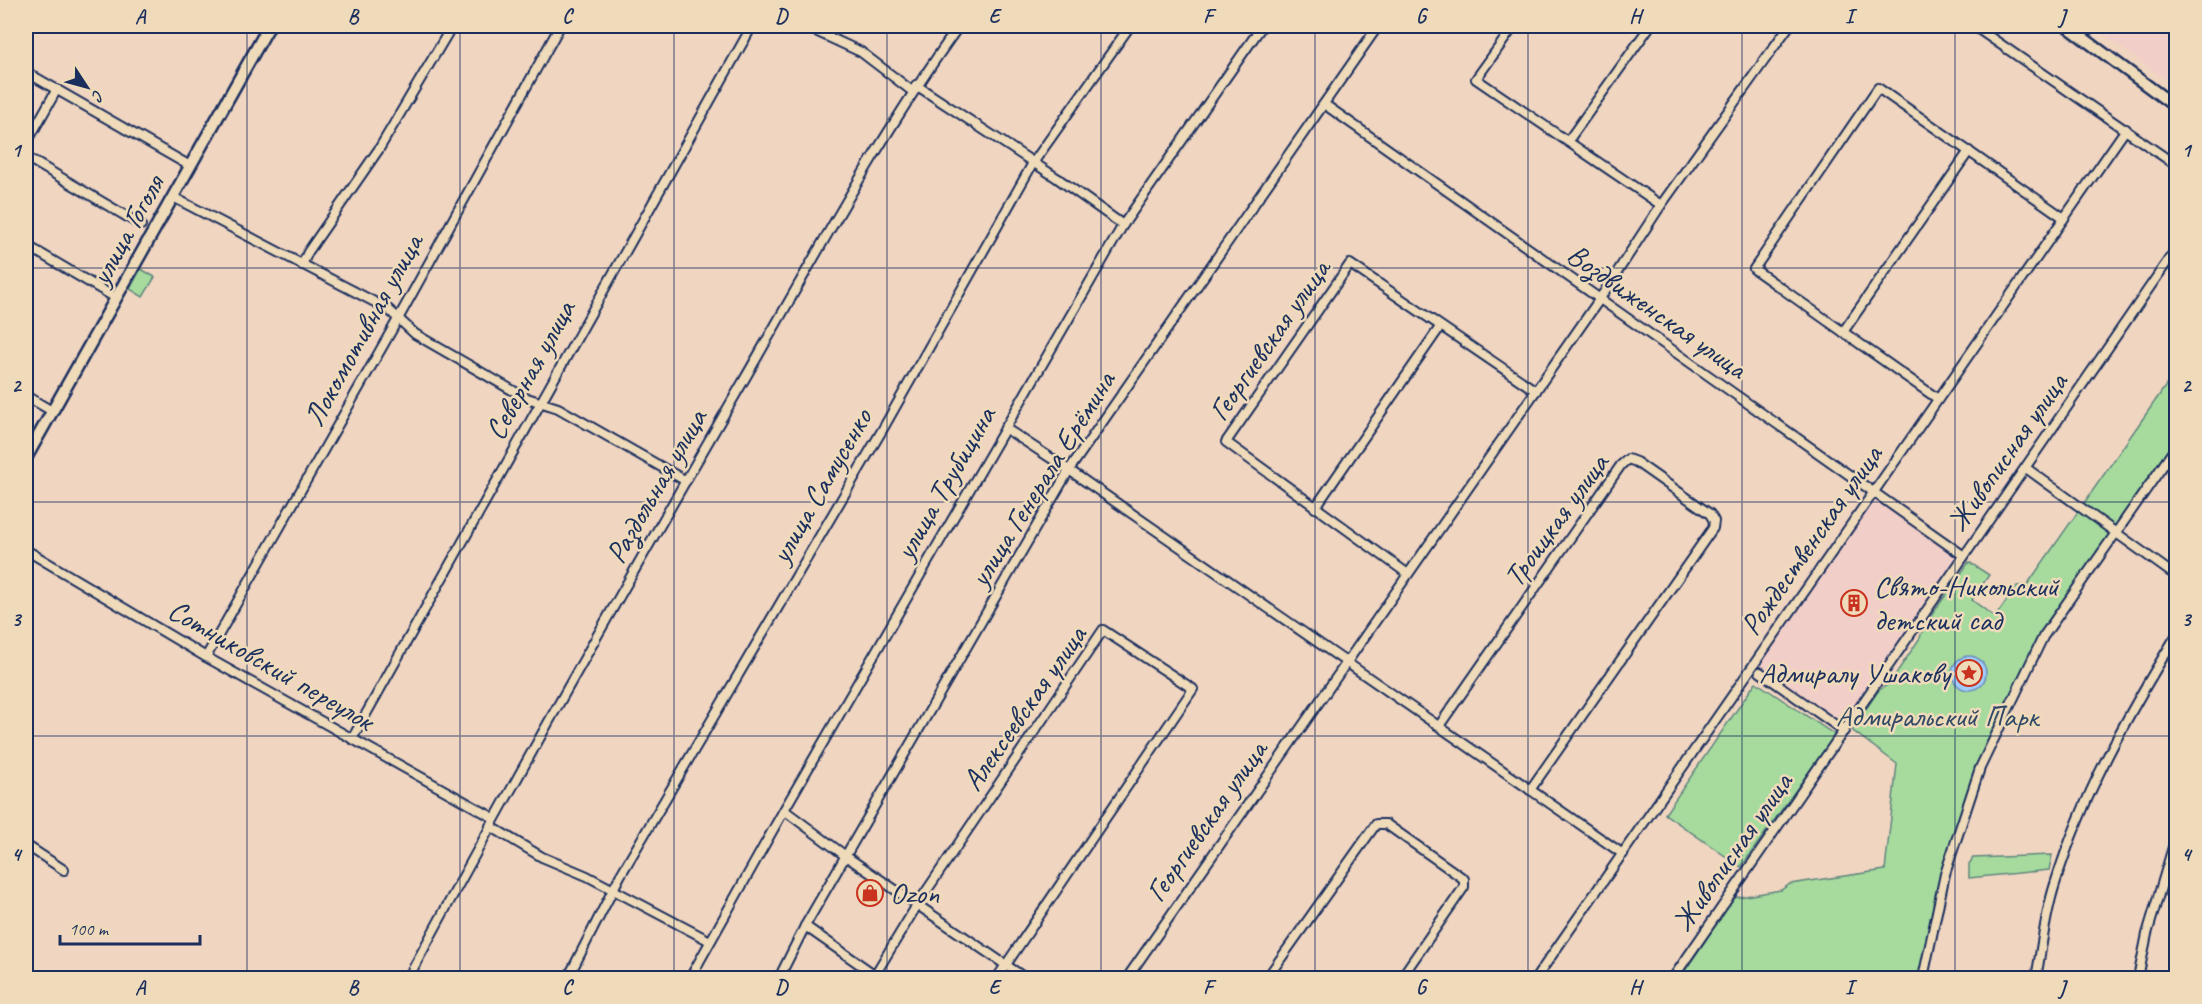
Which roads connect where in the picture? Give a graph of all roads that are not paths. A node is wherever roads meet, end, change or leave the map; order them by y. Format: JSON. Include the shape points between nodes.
{"nodes":[{"id":1,"x":269,"y":26,"type":"edge"},
{"id":2,"x":452,"y":26,"type":"edge"},
{"id":3,"x":560,"y":26,"type":"edge"},
{"id":4,"x":752,"y":26,"type":"edge"},
{"id":5,"x":805,"y":26,"type":"edge"},
{"id":6,"x":958,"y":26,"type":"edge"},
{"id":7,"x":1130,"y":26,"type":"edge"},
{"id":8,"x":1262,"y":26,"type":"edge"},
{"id":9,"x":1378,"y":26,"type":"edge"},
{"id":10,"x":1514,"y":26,"type":"edge"},
{"id":11,"x":1650,"y":26,"type":"edge"},
{"id":12,"x":1974,"y":26,"type":"edge"},
{"id":13,"x":2067,"y":26,"type":"edge"},
{"id":14,"x":1786,"y":27,"type":"edge"},
{"id":15,"x":26,"y":72,"type":"edge"},
{"id":16,"x":914,"y":88,"type":"junction"},
{"id":17,"x":57,"y":89,"type":"junction"},
{"id":18,"x":1324,"y":104,"type":"junction"},
{"id":19,"x":2176,"y":107,"type":"edge"},
{"id":20,"x":2126,"y":129,"type":"junction"},
{"id":21,"x":1568,"y":141,"type":"junction"},
{"id":22,"x":26,"y":144,"type":"edge"},
{"id":23,"x":1969,"y":152,"type":"junction"},
{"id":24,"x":26,"y":157,"type":"edge"},
{"id":25,"x":1033,"y":163,"type":"junction"},
{"id":26,"x":2176,"y":165,"type":"edge"},
{"id":27,"x":190,"y":166,"type":"junction"},
{"id":28,"x":173,"y":197,"type":"junction"},
{"id":29,"x":1661,"y":205,"type":"junction"},
{"id":30,"x":2064,"y":218,"type":"junction"},
{"id":31,"x":141,"y":225,"type":"dead end"},
{"id":32,"x":1123,"y":225,"type":"junction"},
{"id":33,"x":26,"y":245,"type":"edge"},
{"id":34,"x":2176,"y":249,"type":"edge"},
{"id":35,"x":302,"y":265,"type":"junction"},
{"id":36,"x":116,"y":298,"type":"junction"},
{"id":37,"x":1599,"y":300,"type":"junction"},
{"id":38,"x":398,"y":318,"type":"junction"},
{"id":39,"x":1440,"y":327,"type":"junction"},
{"id":40,"x":1843,"y":332,"type":"junction"},
{"id":41,"x":1536,"y":391,"type":"junction"},
{"id":42,"x":26,"y":396,"type":"edge"},
{"id":43,"x":1938,"y":399,"type":"junction"},
{"id":44,"x":540,"y":400,"type":"junction"},
{"id":45,"x":52,"y":411,"type":"junction"},
{"id":46,"x":1005,"y":428,"type":"junction"},
{"id":47,"x":2176,"y":447,"type":"edge"},
{"id":48,"x":26,"y":458,"type":"edge"},
{"id":49,"x":2026,"y":468,"type":"junction"},
{"id":50,"x":1069,"y":470,"type":"junction"},
{"id":51,"x":686,"y":481,"type":"junction"},
{"id":52,"x":1874,"y":493,"type":"junction"},
{"id":53,"x":1315,"y":508,"type":"junction"},
{"id":54,"x":2117,"y":531,"type":"junction"},
{"id":55,"x":26,"y":550,"type":"edge"},
{"id":56,"x":1964,"y":556,"type":"junction"},
{"id":57,"x":1408,"y":574,"type":"junction"},
{"id":58,"x":2176,"y":576,"type":"edge"},
{"id":59,"x":2176,"y":636,"type":"edge"},
{"id":60,"x":206,"y":657,"type":"junction"},
{"id":61,"x":1345,"y":662,"type":"junction"},
{"id":62,"x":1760,"y":672,"type":"dead end"},
{"id":63,"x":1439,"y":726,"type":"junction"},
{"id":64,"x":1844,"y":731,"type":"junction"},
{"id":65,"x":352,"y":738,"type":"junction"},
{"id":66,"x":1530,"y":790,"type":"junction"},
{"id":67,"x":784,"y":810,"type":"junction"},
{"id":68,"x":492,"y":822,"type":"junction"},
{"id":69,"x":2176,"y":837,"type":"edge"},
{"id":70,"x":26,"y":845,"type":"edge"},
{"id":71,"x":1623,"y":854,"type":"junction"},
{"id":72,"x":847,"y":857,"type":"junction"},
{"id":73,"x":64,"y":870,"type":"dead end"},
{"id":74,"x":613,"y":890,"type":"junction"},
{"id":75,"x":917,"y":905,"type":"junction"},
{"id":76,"x":806,"y":926,"type":"junction"},
{"id":77,"x":710,"y":941,"type":"junction"},
{"id":78,"x":1006,"y":965,"type":"junction"},
{"id":79,"x":874,"y":977,"type":"edge"},
{"id":80,"x":408,"y":978,"type":"edge"},
{"id":81,"x":568,"y":978,"type":"edge"},
{"id":82,"x":690,"y":978,"type":"edge"},
{"id":83,"x":779,"y":978,"type":"edge"},
{"id":84,"x":997,"y":978,"type":"edge"},
{"id":85,"x":1025,"y":978,"type":"edge"},
{"id":86,"x":1127,"y":978,"type":"edge"},
{"id":87,"x":1267,"y":978,"type":"edge"},
{"id":88,"x":1401,"y":978,"type":"edge"},
{"id":89,"x":1536,"y":978,"type":"edge"},
{"id":90,"x":1673,"y":978,"type":"edge"},
{"id":91,"x":1923,"y":978,"type":"edge"},
{"id":92,"x":2036,"y":978,"type":"edge"},
{"id":93,"x":2138,"y":978,"type":"edge"}],
"edges":[{"from":1,"to":27,"type":"main road","name":"улица Гоголя"},
{"from":2,"to":35,"type":"street","via":[[379,149]]},
{"from":3,"to":38,"type":"street","name":"Локомотивная улица"},
{"from":4,"to":44,"type":"street","name":"Северная улица"},
{"from":5,"to":16,"type":"street","via":[[861,52]]},
{"from":6,"to":16,"type":"street","name":"Раздольная улица"},
{"from":7,"to":25,"type":"street","name":"улица Самусенко"},
{"from":8,"to":32,"type":"street","name":"улица Трубицина"},
{"from":9,"to":18,"type":"street","name":"улица Генерала Ерёмина"},
{"from":10,"to":21,"type":"street","via":[[1476,79]]},
{"from":11,"to":21,"type":"street"},
{"from":12,"to":20,"type":"street"},
{"from":13,"to":19,"type":"main road"},
{"from":14,"to":29,"type":"street","name":"Георгиевская улица"},
{"from":15,"to":17,"type":"street"},
{"from":16,"to":25,"type":"street"},
{"from":16,"to":51,"type":"street","name":"Раздольная улица"},
{"from":17,"to":22,"type":"street"},
{"from":17,"to":27,"type":"street"},
{"from":18,"to":37,"type":"street","name":"Воздвиженская улица"},
{"from":18,"to":50,"type":"street","name":"улица Генерала Ерёмина"},
{"from":20,"to":26,"type":"street"},
{"from":20,"to":30,"type":"street","name":"Рождественская улица"},
{"from":21,"to":29,"type":"street"},
{"from":23,"to":30,"type":"street"},
{"from":23,"to":40,"type":"street"},
{"from":23,"to":40,"type":"street","via":[[1878,88],[1754,269]]},
{"from":24,"to":31,"type":"street"},
{"from":25,"to":32,"type":"street"},
{"from":25,"to":74,"type":"street","name":"улица Самусенко","via":[[884,427]]},
{"from":27,"to":28,"type":"main road","name":"улица Гоголя"},
{"from":28,"to":35,"type":"street"},
{"from":28,"to":36,"type":"main road","name":"улица Гоголя"},
{"from":29,"to":37,"type":"street","name":"Георгиевская улица"},
{"from":30,"to":43,"type":"street","name":"Рождественская улица"},
{"from":32,"to":46,"type":"street","name":"улица Трубицина"},
{"from":33,"to":36,"type":"street"},
{"from":34,"to":49,"type":"street","name":"Живописная улица"},
{"from":35,"to":38,"type":"street","via":[[388,309]]},
{"from":36,"to":45,"type":"main road","name":"улица Гоголя"},
{"from":37,"to":41,"type":"street","name":"Георгиевская улица"},
{"from":37,"to":52,"type":"street","name":"Воздвиженская улица"},
{"from":38,"to":44,"type":"street","via":[[415,334],[524,397]]},
{"from":38,"to":60,"type":"street","name":"Локомотивная улица"},
{"from":39,"to":41,"type":"street","name":"Георгиевская улица"},
{"from":39,"to":53,"type":"street"},
{"from":39,"to":53,"type":"street","name":"Георгиевская улица","via":[[1350,264],[1226,442]]},
{"from":40,"to":43,"type":"street"},
{"from":41,"to":57,"type":"street","name":"Георгиевская улица"},
{"from":42,"to":45,"type":"street"},
{"from":43,"to":52,"type":"street","name":"Рождественская улица"},
{"from":44,"to":51,"type":"street"},
{"from":44,"to":65,"type":"street","name":"Северная улица"},
{"from":45,"to":48,"type":"main road","name":"улица Гоголя"},
{"from":46,"to":50,"type":"street"},
{"from":46,"to":67,"type":"street","name":"улица Трубицина"},
{"from":47,"to":54,"type":"street"},
{"from":49,"to":54,"type":"street"},
{"from":49,"to":56,"type":"street","name":"Живописная улица"},
{"from":50,"to":61,"type":"street"},
{"from":50,"to":72,"type":"street","name":"улица Генерала Ерёмина"},
{"from":51,"to":68,"type":"street","name":"Раздольная улица"},
{"from":52,"to":56,"type":"street","name":"Воздвиженская улица"},
{"from":52,"to":71,"type":"street","name":"Рождественская улица"},
{"from":53,"to":57,"type":"street","name":"Георгиевская улица"},
{"from":54,"to":58,"type":"street"},
{"from":54,"to":91,"type":"street","via":[[2043,637],[1980,768],[1944,874]]},
{"from":55,"to":60,"type":"street","name":"Сотниковский переулок"},
{"from":56,"to":64,"type":"street","name":"Живописная улица"},
{"from":57,"to":61,"type":"street","name":"Георгиевская улица"},
{"from":59,"to":92,"type":"street","via":[[2097,776],[2055,884]]},
{"from":60,"to":65,"type":"street","name":"Сотниковский переулок"},
{"from":61,"to":63,"type":"street"},
{"from":61,"to":86,"type":"street","name":"Георгиевская улица"},
{"from":62,"to":64,"type":"street"},
{"from":63,"to":66,"type":"street"},
{"from":63,"to":66,"type":"street","name":"Троицкая улица","via":[[1628,459],[1710,514],[1713,528]]},
{"from":64,"to":90,"type":"street","name":"Живописная улица"},
{"from":65,"to":68,"type":"street","name":"Сотниковский переулок"},
{"from":66,"to":71,"type":"street"},
{"from":67,"to":72,"type":"street"},
{"from":67,"to":77,"type":"street","name":"улица Трубицина"},
{"from":68,"to":74,"type":"street","name":"Сотниковский переулок","via":[[542,856]]},
{"from":68,"to":80,"type":"street","name":"Раздольная улица"},
{"from":69,"to":93,"type":"street","via":[[2146,934]]},
{"from":70,"to":73,"type":"street"},
{"from":71,"to":89,"type":"street","name":"Рождественская улица"},
{"from":72,"to":75,"type":"street"},
{"from":72,"to":76,"type":"street","name":"улица Генерала Ерёмина"},
{"from":74,"to":77,"type":"street","name":"Сотниковский переулок"},
{"from":74,"to":81,"type":"street","name":"улица Самусенко"},
{"from":75,"to":78,"type":"street"},
{"from":75,"to":78,"type":"street","name":"Алексеевская улица","via":[[1102,630],[1193,689]]},
{"from":75,"to":79,"type":"street"},
{"from":76,"to":79,"type":"street"},
{"from":76,"to":83,"type":"street","name":"улица Генерала Ерёмина"},
{"from":77,"to":82,"type":"street","name":"улица Трубицина"},
{"from":78,"to":84,"type":"street"},
{"from":78,"to":85,"type":"street"},
{"from":87,"to":88,"type":"street","via":[[1376,824],[1386,824],[1464,879],[1464,887]]}]}
